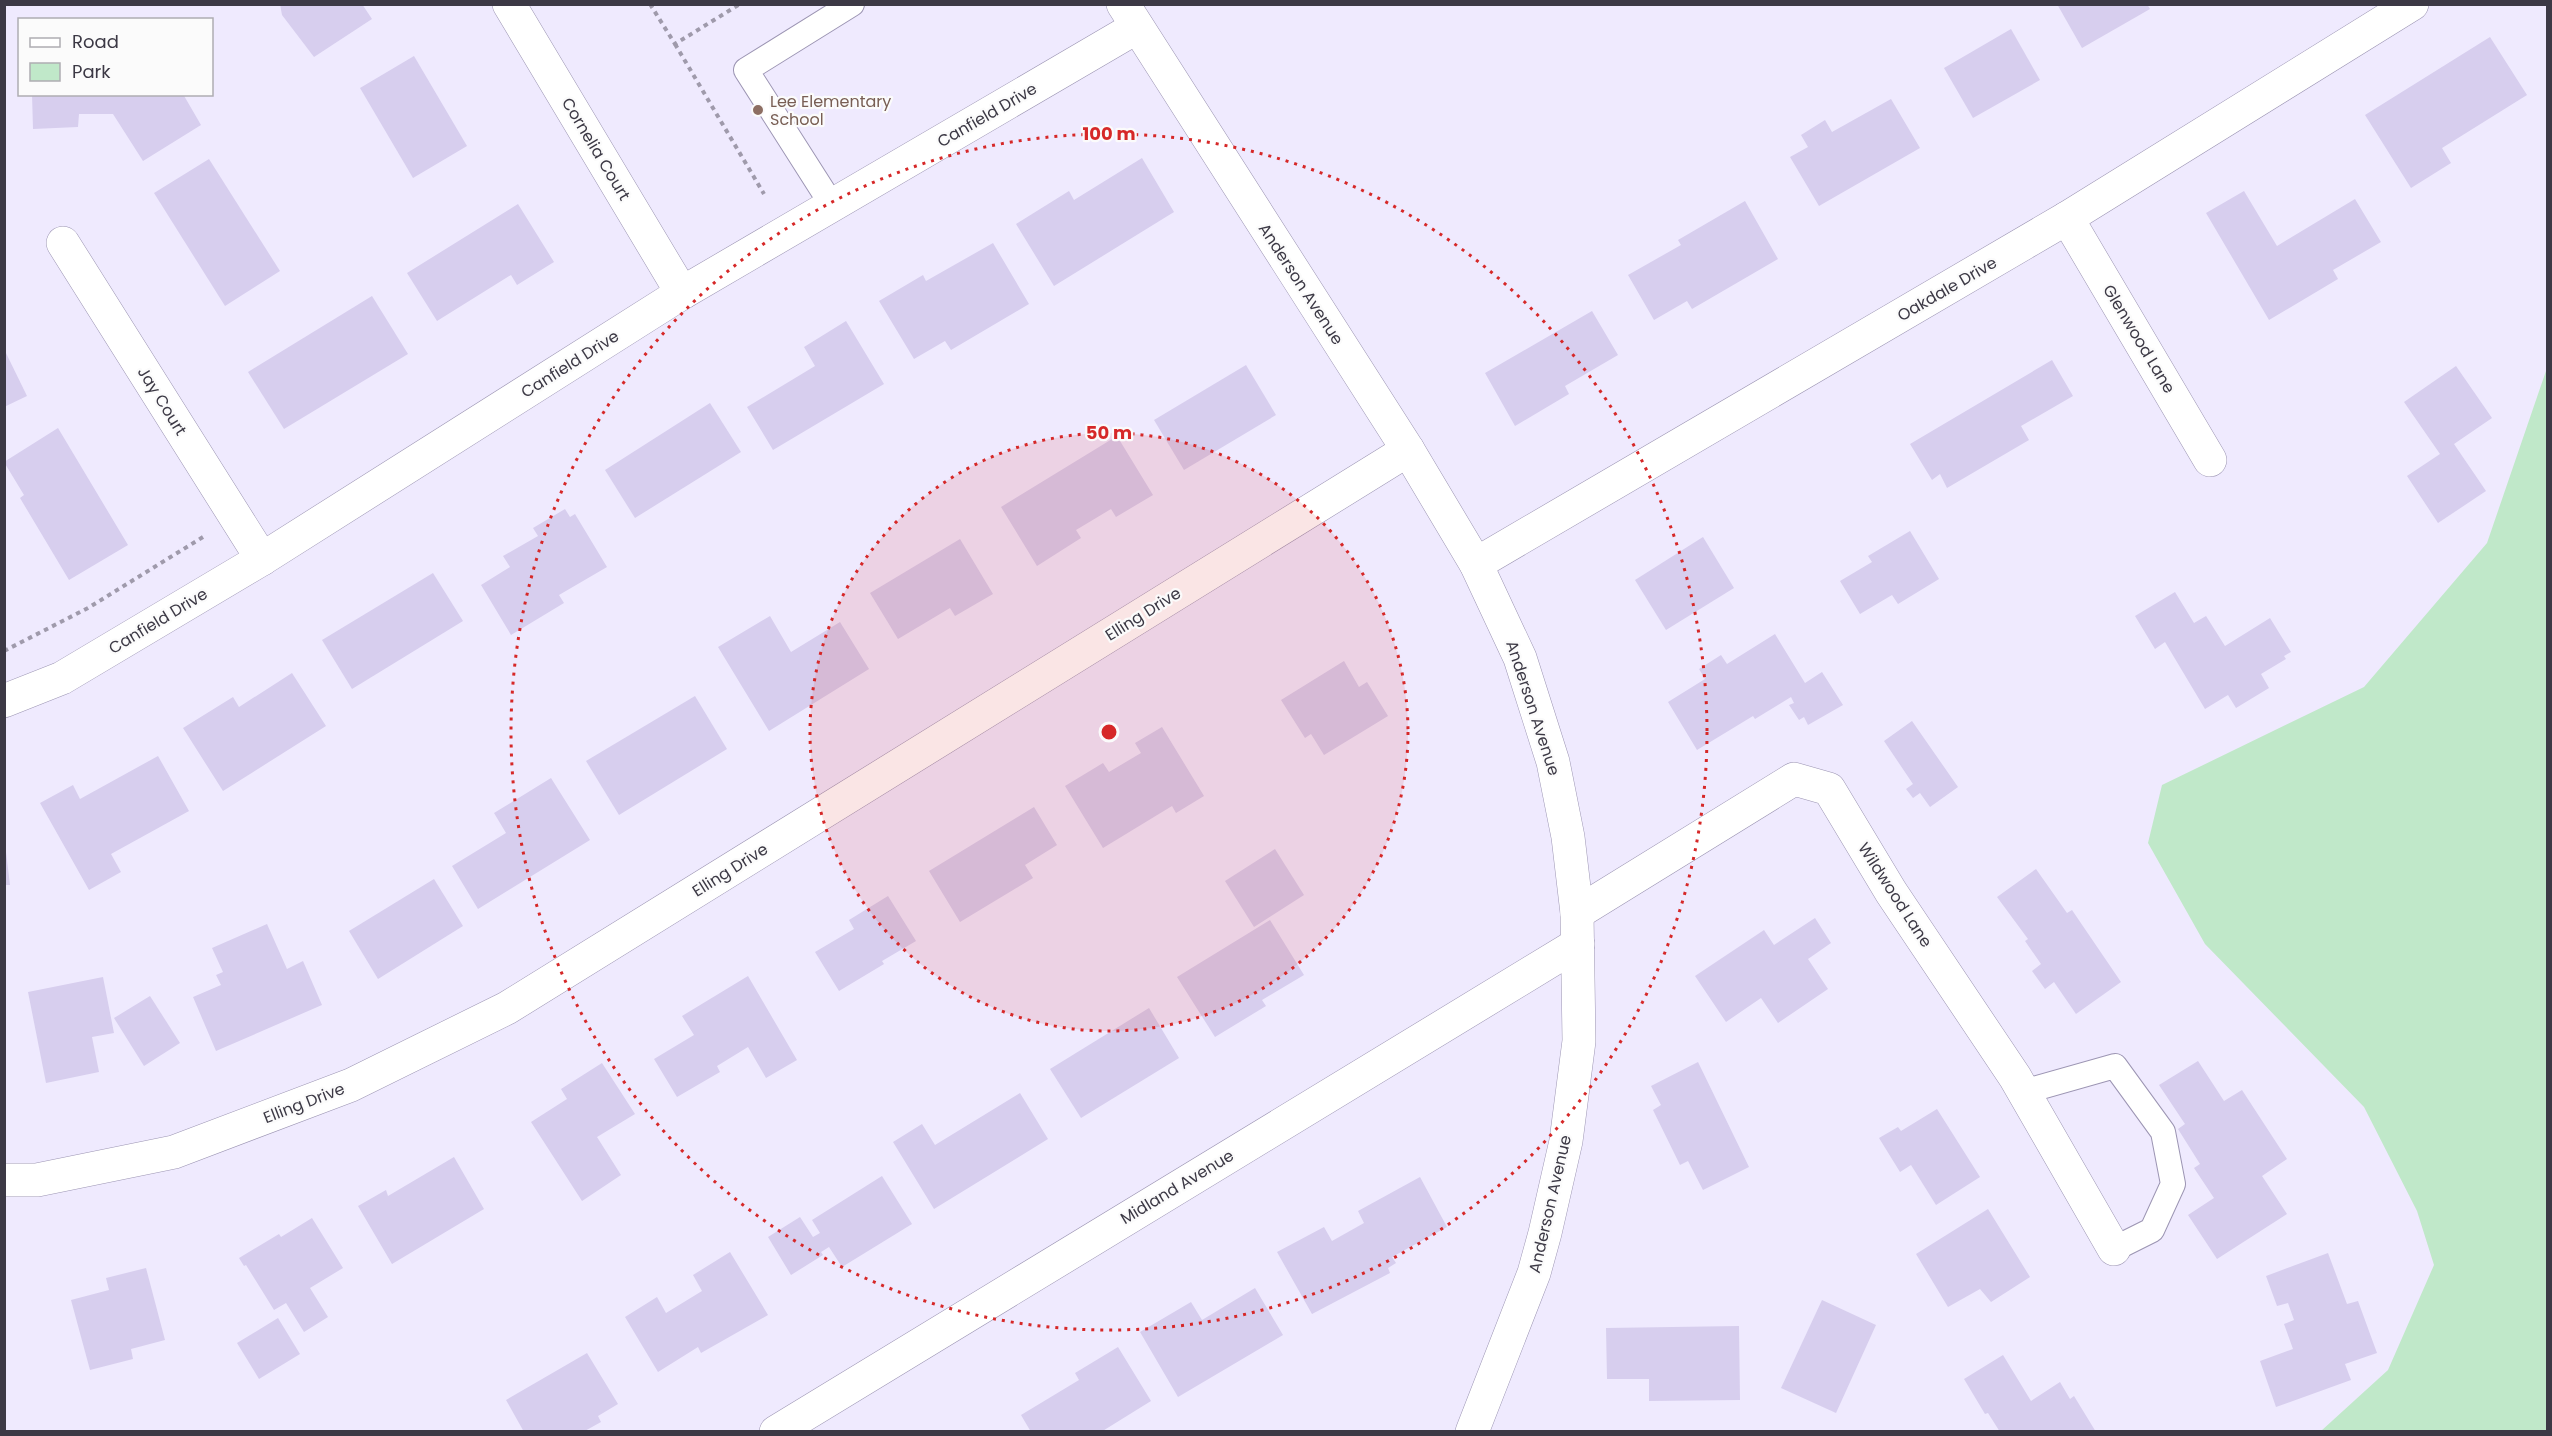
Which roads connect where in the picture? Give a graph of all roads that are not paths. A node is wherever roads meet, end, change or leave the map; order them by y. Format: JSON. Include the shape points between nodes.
{"nodes":[{"id":1,"x":509,"y":4,"type":"edge"},
{"id":2,"x":852,"y":4,"type":"edge"},
{"id":3,"x":2412,"y":4,"type":"edge"},
{"id":4,"x":1130,"y":16,"type":"edge"},
{"id":5,"x":832,"y":206,"type":"junction"},
{"id":6,"x":2067,"y":219,"type":"junction"},
{"id":7,"x":63,"y":243,"type":"dead end"},
{"id":8,"x":682,"y":293,"type":"junction"},
{"id":9,"x":1408,"y":450,"type":"junction"},
{"id":10,"x":2210,"y":460,"type":"dead end"},
{"id":11,"x":262,"y":559,"type":"junction"},
{"id":12,"x":1476,"y":564,"type":"junction"},
{"id":13,"x":4,"y":701,"type":"edge"},
{"id":14,"x":1578,"y":928,"type":"junction"},
{"id":15,"x":2023,"y":1092,"type":"junction"},
{"id":16,"x":4,"y":1180,"type":"edge"},
{"id":17,"x":2114,"y":1249,"type":"joint"},
{"id":18,"x":776,"y":1431,"type":"edge"},
{"id":19,"x":1472,"y":1431,"type":"edge"}],
"edges":[{"from":1,"to":8,"type":"street","name":"Cornelia Court"},
{"from":2,"to":5,"type":"lane","via":[[746,70]]},
{"from":3,"to":6,"type":"street","name":"Oakdale Drive"},
{"from":4,"to":5,"type":"street","name":"Canfield Drive"},
{"from":4,"to":9,"type":"street","name":"Anderson Avenue"},
{"from":5,"to":8,"type":"street","name":"Canfield Drive"},
{"from":6,"to":10,"type":"street","name":"Glenwood Lane"},
{"from":6,"to":12,"type":"street","name":"Oakdale Drive"},
{"from":7,"to":11,"type":"street","name":"Jay Court"},
{"from":8,"to":11,"type":"street","name":"Canfield Drive"},
{"from":9,"to":12,"type":"street","name":"Anderson Avenue"},
{"from":9,"to":16,"type":"street","name":"Elling Drive","via":[[507,1008],[351,1085],[174,1152],[37,1180]]},
{"from":11,"to":13,"type":"street","name":"Canfield Drive","via":[[62,678]]},
{"from":12,"to":14,"type":"street","name":"Anderson Avenue","via":[[1520,658],[1553,762],[1568,837]]},
{"from":14,"to":15,"type":"street","name":"Wildwood Lane","via":[[1794,779],[1829,789],[1891,892]]},
{"from":14,"to":18,"type":"street","name":"Midland Avenue"},
{"from":14,"to":19,"type":"street","name":"Anderson Avenue","via":[[1579,1041],[1566,1141],[1534,1272]]},
{"from":15,"to":17,"type":"street","name":"Wildwood Lane"},
{"from":15,"to":17,"type":"lane","via":[[2115,1066],[2163,1132],[2173,1184],[2152,1230]]}]}
